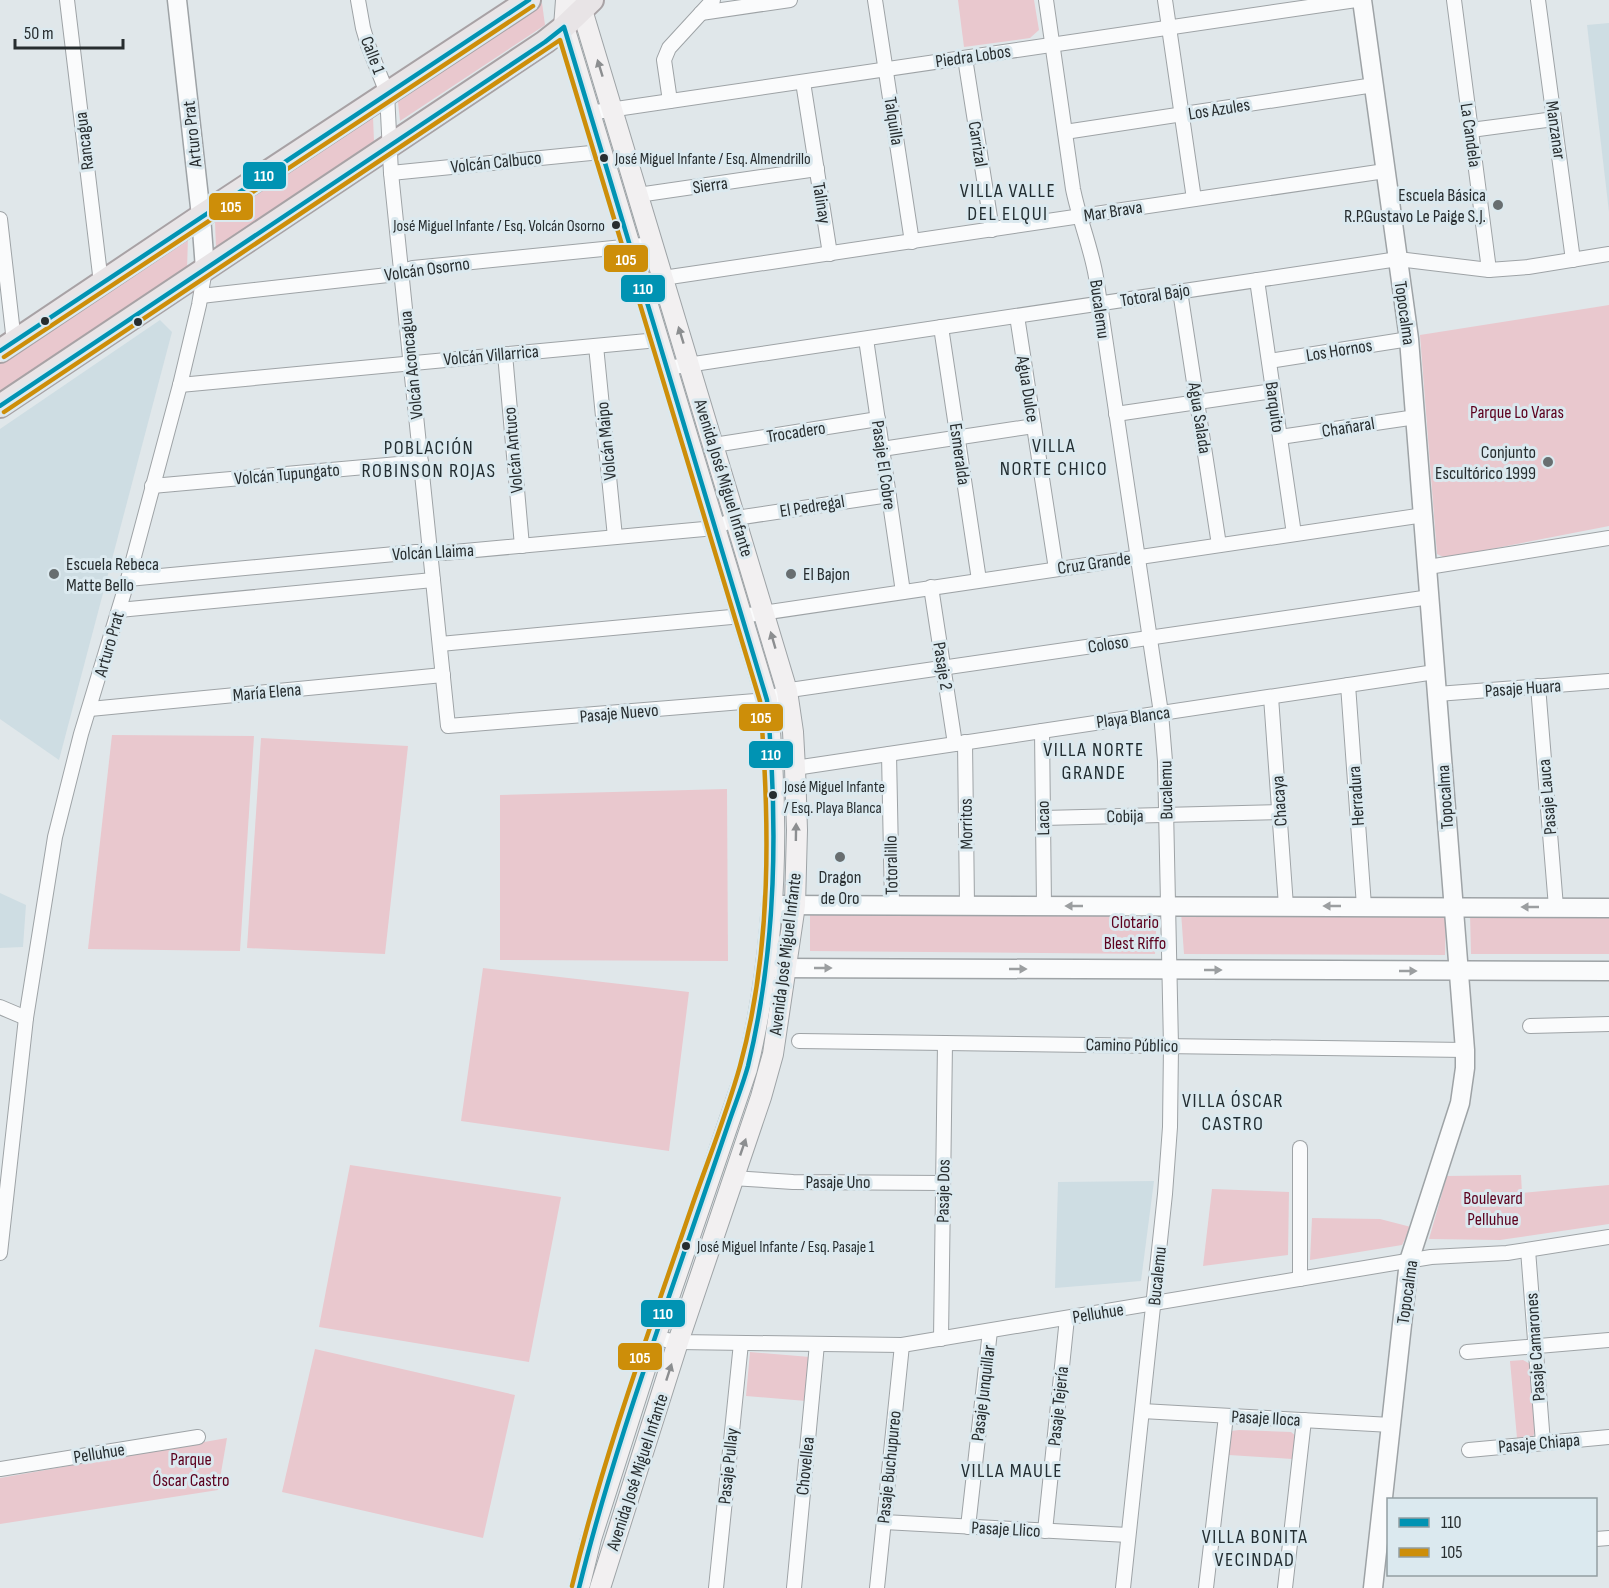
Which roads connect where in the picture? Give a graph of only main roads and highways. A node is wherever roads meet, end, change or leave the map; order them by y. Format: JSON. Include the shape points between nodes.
{"nodes":[{"id":1,"x":529,"y":0,"type":"edge"},
{"id":2,"x":580,"y":2,"type":"edge"},
{"id":3,"x":564,"y":27,"type":"junction"},
{"id":4,"x":7,"y":347,"type":"edge"},
{"id":5,"x":0,"y":406,"type":"edge"},
{"id":6,"x":579,"y":1588,"type":"edge"},
{"id":7,"x":600,"y":1588,"type":"edge"}],
"edges":[{"from":1,"to":4,"type":"main road"},
{"from":2,"to":3,"type":"main road"},
{"from":7,"to":2,"type":"main road","name":"Avenida José Miguel Infante","one_way":true,"via":[[767,1076],[778,1029],[795,905],[795,768],[787,691],[765,612]]},
{"from":3,"to":5,"type":"main road"},
{"from":3,"to":6,"type":"main road","name":"Avenida José Miguel Infante","via":[[767,700],[774,831],[765,968],[747,1069],[655,1338]]}]}
